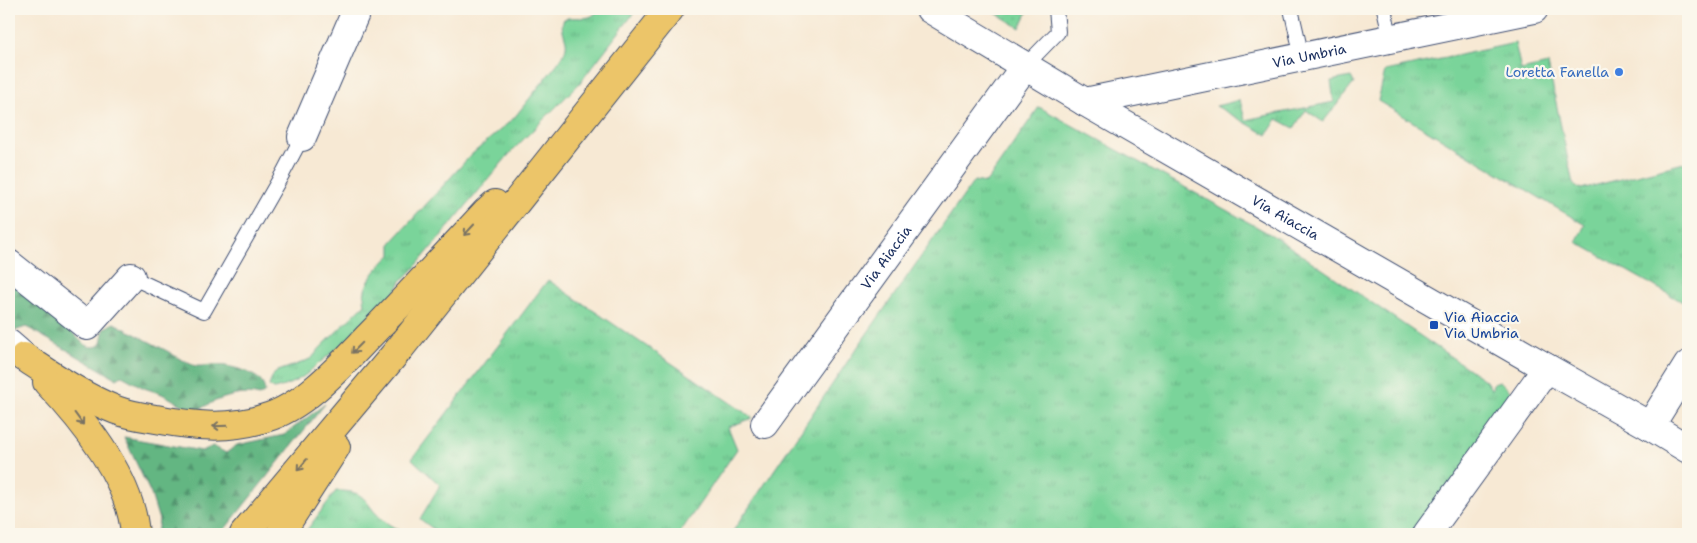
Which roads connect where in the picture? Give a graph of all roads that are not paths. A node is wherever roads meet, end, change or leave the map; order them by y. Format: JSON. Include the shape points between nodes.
{"nodes":[{"id":1,"x":357,"y":9,"type":"edge"},
{"id":2,"x":670,"y":9,"type":"edge"},
{"id":3,"x":930,"y":9,"type":"edge"},
{"id":4,"x":1056,"y":9,"type":"edge"},
{"id":5,"x":1291,"y":9,"type":"edge"},
{"id":6,"x":1384,"y":9,"type":"edge"},
{"id":7,"x":1534,"y":9,"type":"edge"},
{"id":8,"x":1391,"y":39,"type":"junction"},
{"id":9,"x":1302,"y":57,"type":"junction"},
{"id":10,"x":1025,"y":66,"type":"junction"},
{"id":11,"x":1085,"y":102,"type":"junction"},
{"id":12,"x":302,"y":137,"type":"joint"},
{"id":13,"x":546,"y":164,"type":"junction"},
{"id":14,"x":9,"y":264,"type":"edge"},
{"id":15,"x":131,"y":277,"type":"joint"},
{"id":16,"x":401,"y":348,"type":"junction"},
{"id":17,"x":16,"y":350,"type":"edge"},
{"id":18,"x":1688,"y":366,"type":"edge"},
{"id":19,"x":1546,"y":368,"type":"junction"},
{"id":20,"x":765,"y":424,"type":"dead end"},
{"id":21,"x":1650,"y":426,"type":"junction"},
{"id":22,"x":1688,"y":449,"type":"edge"},
{"id":23,"x":135,"y":534,"type":"edge"},
{"id":24,"x":244,"y":534,"type":"edge"},
{"id":25,"x":280,"y":534,"type":"edge"},
{"id":26,"x":1427,"y":534,"type":"edge"}],
"edges":[{"from":1,"to":12,"type":"street"},
{"from":2,"to":13,"type":"highway"},
{"from":3,"to":10,"type":"street","name":"Via Aiaccia"},
{"from":4,"to":10,"type":"lane","via":[[1058,32]]},
{"from":5,"to":9,"type":"lane"},
{"from":6,"to":8,"type":"lane"},
{"from":7,"to":8,"type":"street","name":"Via Umbria"},
{"from":8,"to":9,"type":"street","name":"Via Umbria"},
{"from":9,"to":11,"type":"street","name":"Via Umbria"},
{"from":10,"to":11,"type":"street","name":"Via Aiaccia"},
{"from":10,"to":20,"type":"street","name":"Via Aiaccia"},
{"from":11,"to":19,"type":"street","name":"Via Aiaccia"},
{"from":12,"to":15,"type":"lane","via":[[204,311]]},
{"from":13,"to":16,"type":"highway"},
{"from":13,"to":17,"type":"highway","one_way":true,"via":[[486,212],[336,368],[299,400],[266,418],[204,426],[136,416],[83,394]]},
{"from":14,"to":15,"type":"street","via":[[87,326]]},
{"from":16,"to":24,"type":"highway","one_way":true},
{"from":16,"to":25,"type":"highway"},
{"from":17,"to":23,"type":"highway","one_way":true,"via":[[69,406],[112,467],[128,500]]},
{"from":18,"to":21,"type":"street"},
{"from":19,"to":21,"type":"street","name":"Via Aiaccia"},
{"from":19,"to":26,"type":"street"},
{"from":21,"to":22,"type":"street","name":"Via Aiaccia"}]}
